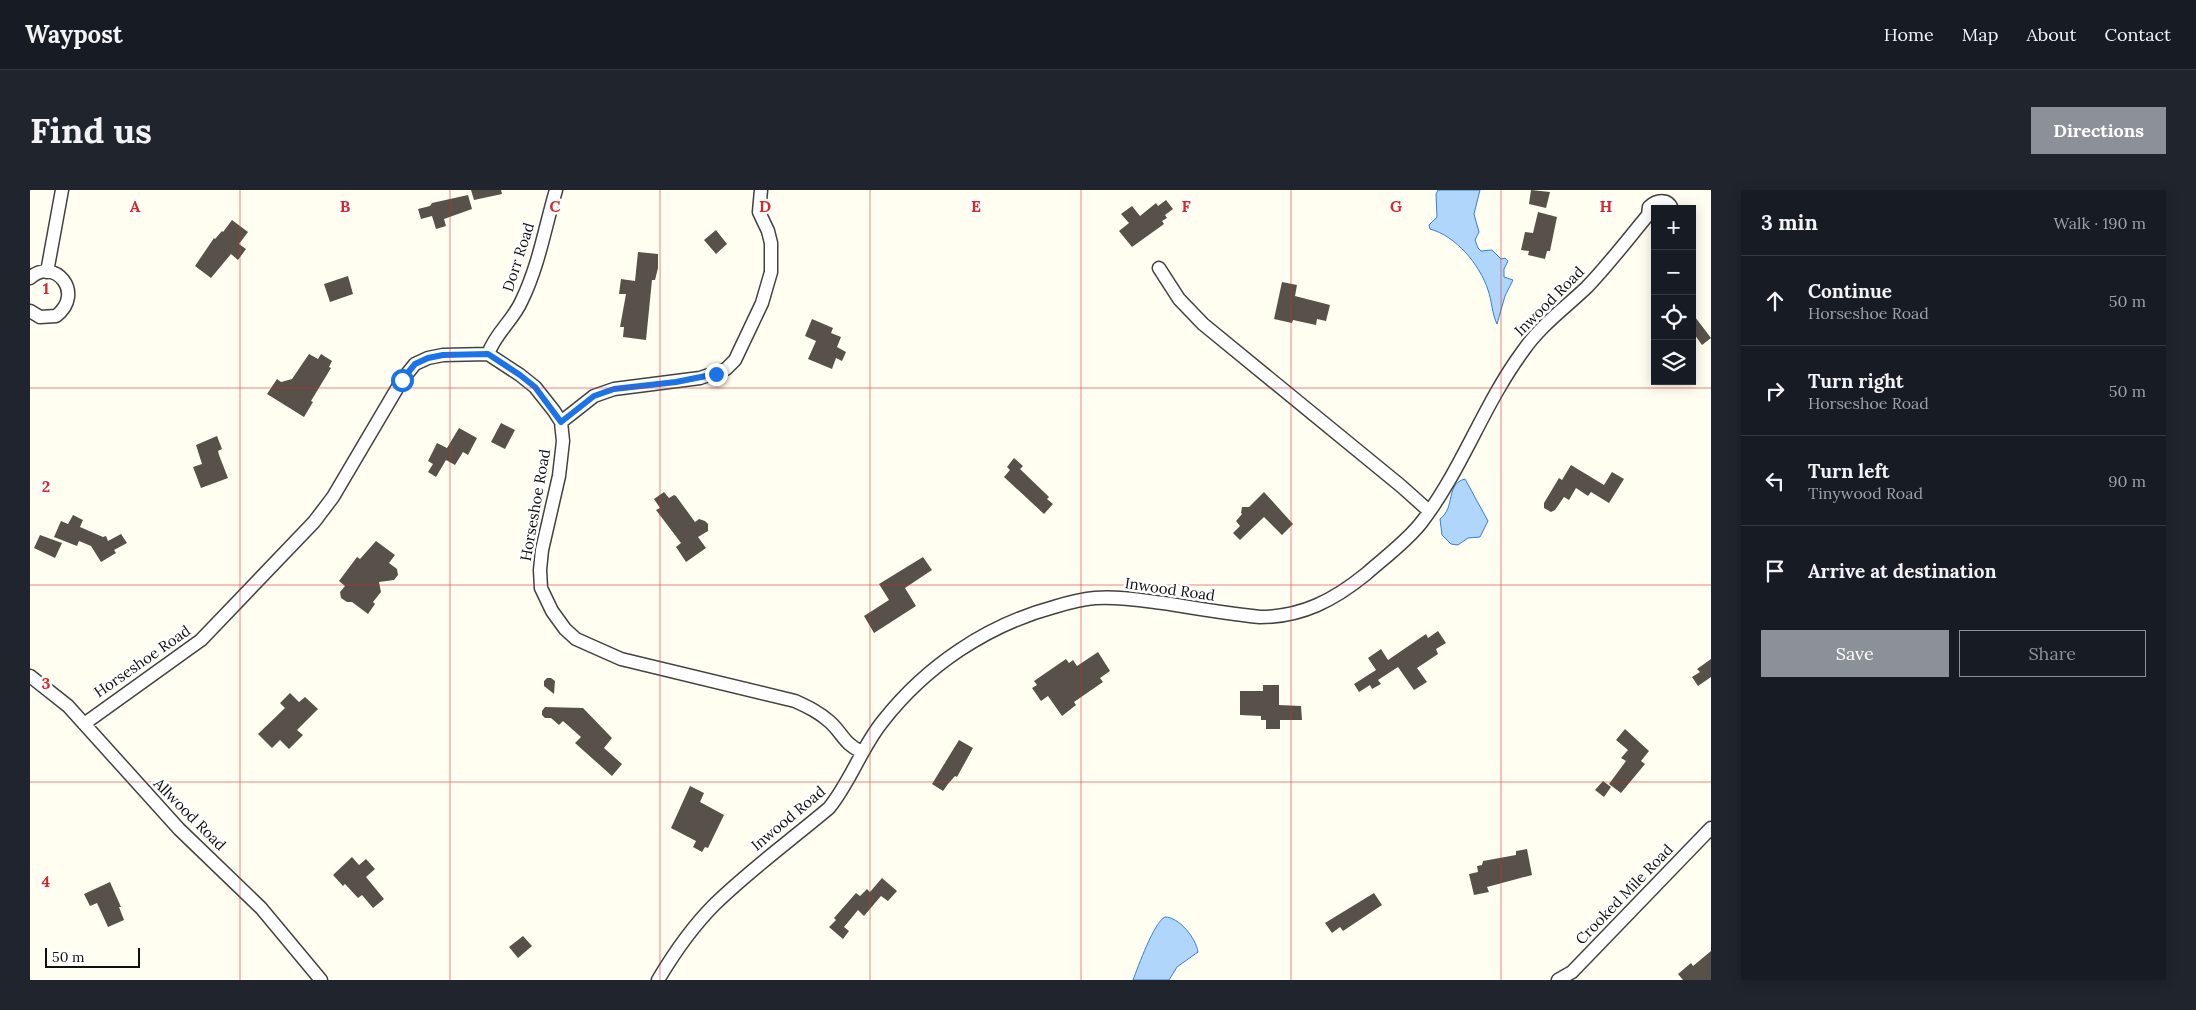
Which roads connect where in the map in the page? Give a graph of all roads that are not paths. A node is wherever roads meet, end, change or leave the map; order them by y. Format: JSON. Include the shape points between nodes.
{"nodes":[{"id":1,"x":62,"y":190,"type":"edge"},
{"id":2,"x":556,"y":190,"type":"edge"},
{"id":3,"x":761,"y":190,"type":"edge"},
{"id":4,"x":1652,"y":205,"type":"edge"},
{"id":5,"x":1670,"y":205,"type":"edge"},
{"id":6,"x":1651,"y":206,"type":"edge"},
{"id":7,"x":1651,"y":218,"type":"edge"},
{"id":8,"x":1159,"y":268,"type":"dead end"},
{"id":9,"x":47,"y":272,"type":"junction"},
{"id":10,"x":30,"y":278,"type":"edge"},
{"id":11,"x":30,"y":311,"type":"edge"},
{"id":12,"x":488,"y":354,"type":"junction"},
{"id":13,"x":561,"y":422,"type":"junction"},
{"id":14,"x":1429,"y":511,"type":"junction"},
{"id":15,"x":30,"y":676,"type":"edge"},
{"id":16,"x":84,"y":724,"type":"junction"},
{"id":17,"x":862,"y":752,"type":"junction"},
{"id":18,"x":1711,"y":828,"type":"edge"},
{"id":19,"x":321,"y":980,"type":"edge"},
{"id":20,"x":658,"y":980,"type":"edge"},
{"id":21,"x":1558,"y":980,"type":"edge"}],
"edges":[{"from":1,"to":9,"type":"street"},
{"from":2,"to":12,"type":"street","name":"Dorr Road","via":[[529,286],[512,318],[493,340]]},
{"from":3,"to":13,"type":"street","via":[[759,212],[771,243],[771,272],[762,303],[735,360],[726,369],[700,378],[607,391],[594,396]]},
{"from":4,"to":5,"type":"street","name":"Inwood Road","via":[[1658,201]]},
{"from":6,"to":7,"type":"street","name":"Inwood Road"},
{"from":7,"to":14,"type":"street","name":"Inwood Road","via":[[1524,348],[1503,378]]},
{"from":8,"to":14,"type":"street","via":[[1179,298],[1203,324]]},
{"from":9,"to":10,"type":"street"},
{"from":9,"to":11,"type":"street","via":[[54,273],[65,282],[69,296],[67,304],[56,316],[48,318]]},
{"from":12,"to":13,"type":"street","via":[[535,387]]},
{"from":12,"to":16,"type":"street","name":"Horseshoe Road","via":[[443,355],[415,364],[402,380],[333,497],[314,522],[201,640]]},
{"from":13,"to":17,"type":"street","name":"Horseshoe Road","via":[[563,441],[559,476],[540,570],[541,588],[565,630],[592,648],[621,659],[795,701],[814,709],[831,722],[850,747]]},
{"from":14,"to":17,"type":"street","name":"Inwood Road","via":[[1409,536],[1353,585],[1322,605],[1300,613],[1260,617],[1108,598],[1074,601],[995,628],[930,673],[899,702]]},
{"from":15,"to":16,"type":"street","name":"Allwood Road"},
{"from":16,"to":19,"type":"street","name":"Allwood Road","via":[[179,829],[261,908]]},
{"from":17,"to":20,"type":"street","name":"Inwood Road","via":[[830,808],[714,904]]},
{"from":18,"to":21,"type":"street","name":"Crooked Mile Road","via":[[1572,972]]}]}
